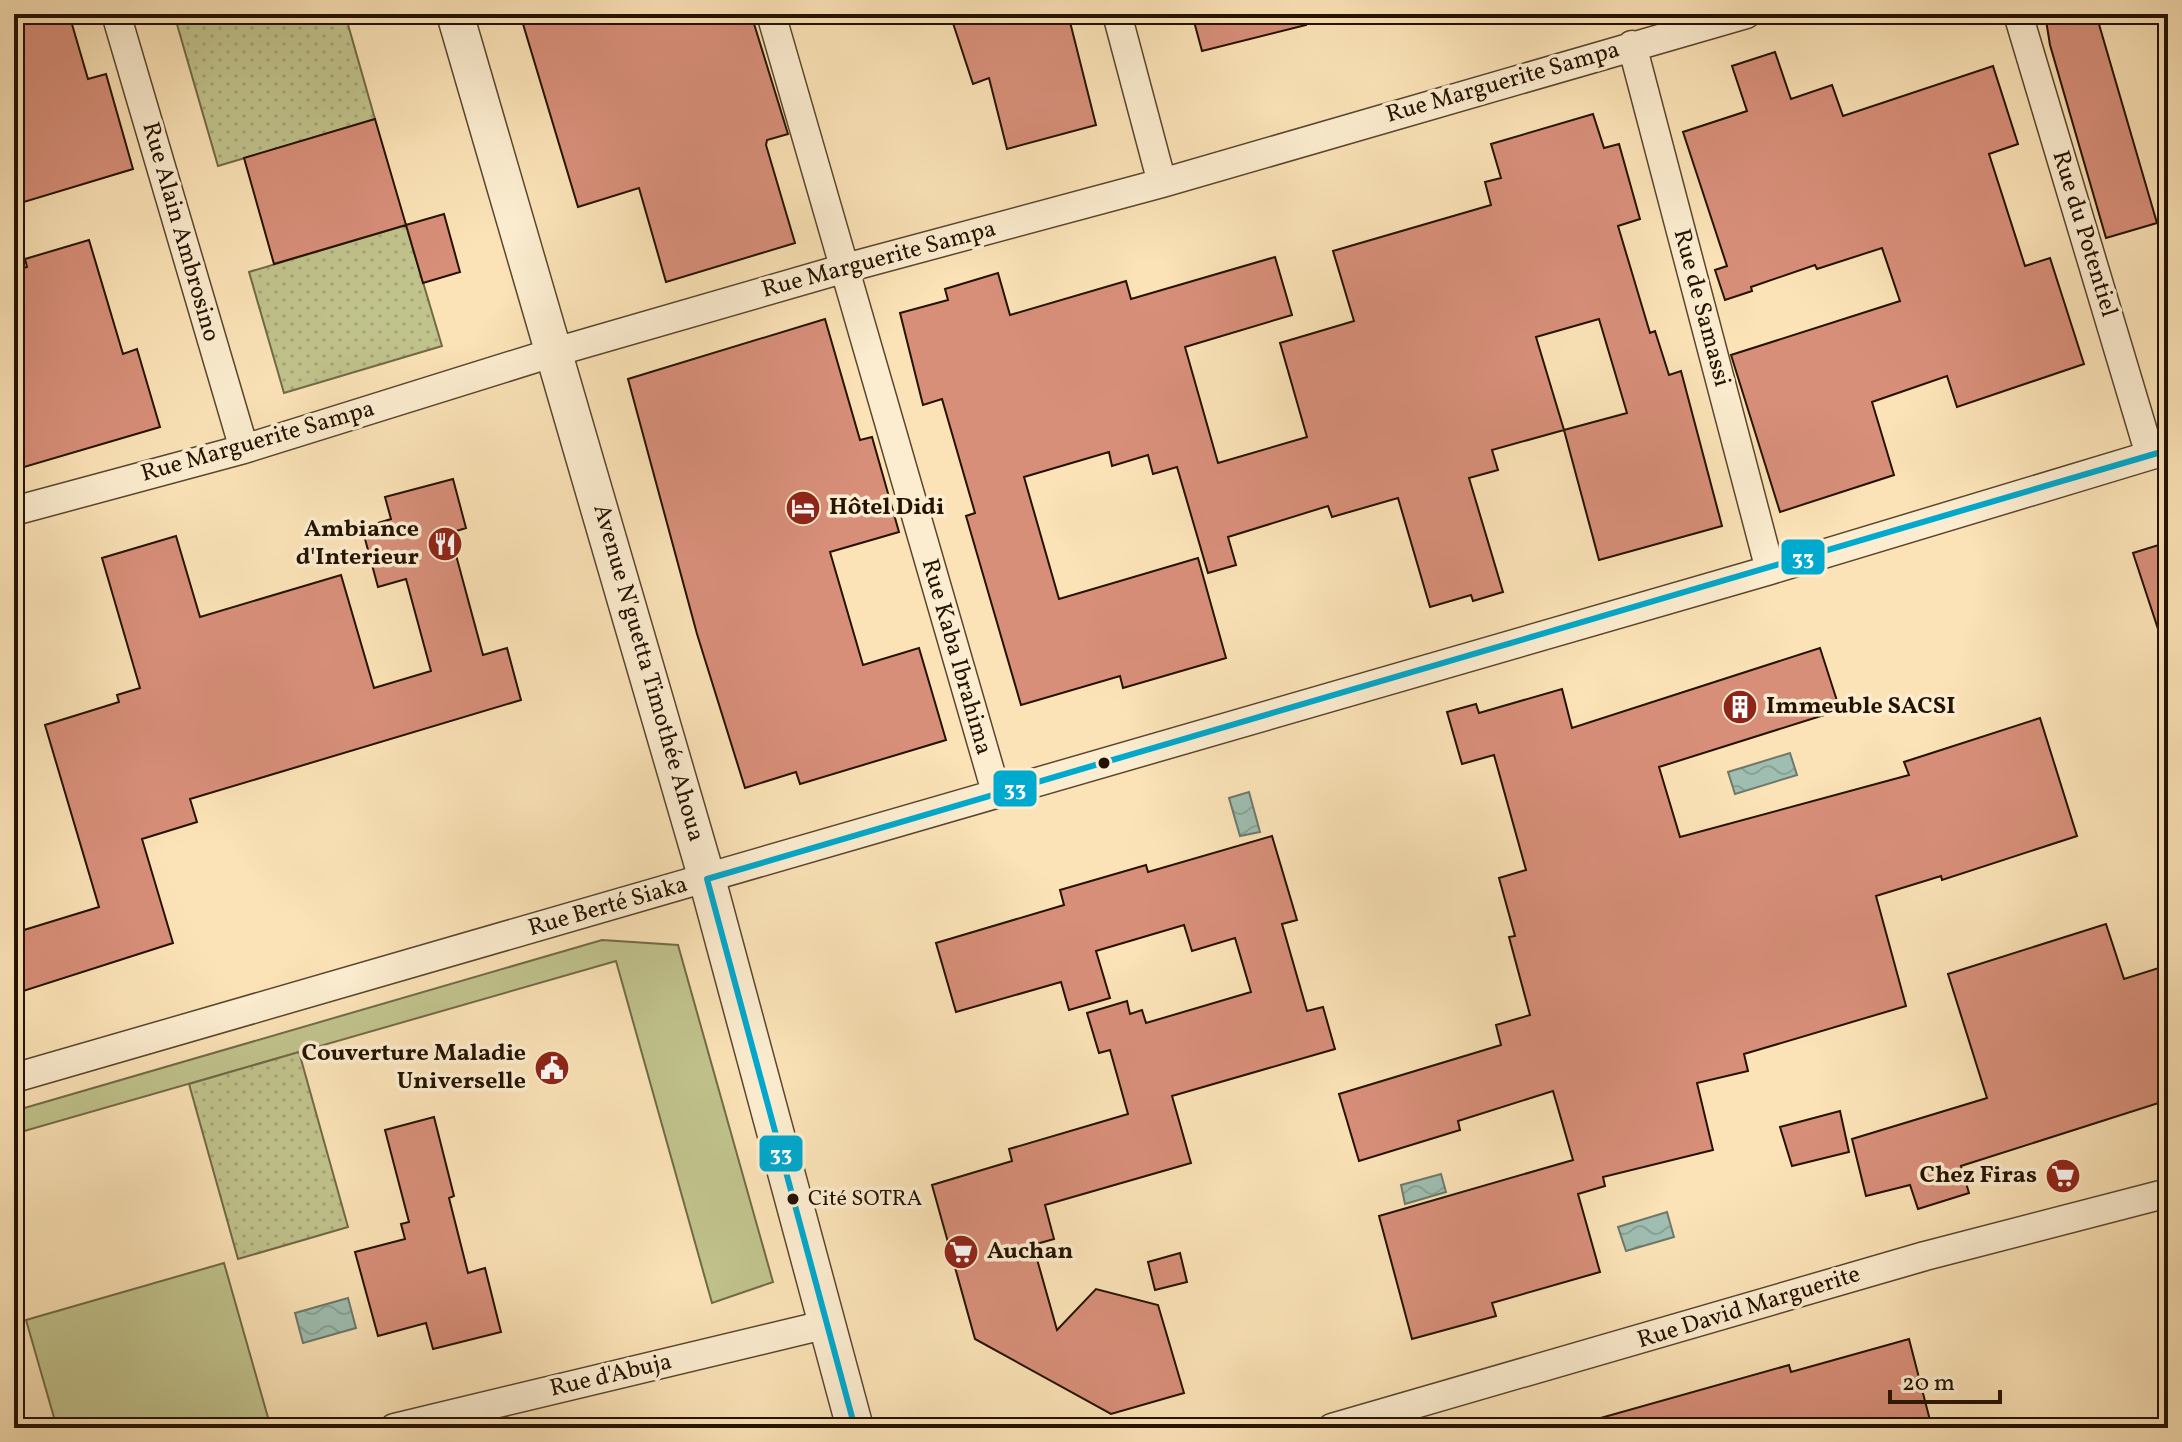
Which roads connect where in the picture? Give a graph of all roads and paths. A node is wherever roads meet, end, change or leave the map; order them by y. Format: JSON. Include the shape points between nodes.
{"nodes":[{"id":1,"x":116,"y":14,"type":"edge"},
{"id":2,"x":455,"y":14,"type":"edge"},
{"id":3,"x":771,"y":14,"type":"edge"},
{"id":4,"x":1117,"y":14,"type":"edge"},
{"id":5,"x":1746,"y":14,"type":"edge"},
{"id":6,"x":2018,"y":14,"type":"edge"},
{"id":7,"x":1632,"y":45,"type":"junction"},
{"id":8,"x":1162,"y":183,"type":"junction"},
{"id":9,"x":842,"y":269,"type":"junction"},
{"id":10,"x":555,"y":352,"type":"junction"},
{"id":11,"x":244,"y":449,"type":"junction"},
{"id":12,"x":2159,"y":452,"type":"edge"},
{"id":13,"x":14,"y":511,"type":"edge"},
{"id":14,"x":1770,"y":570,"type":"junction"},
{"id":15,"x":996,"y":792,"type":"junction"},
{"id":16,"x":707,"y":879,"type":"junction"},
{"id":17,"x":14,"y":1078,"type":"edge"},
{"id":18,"x":2168,"y":1193,"type":"edge"},
{"id":19,"x":828,"y":1324,"type":"junction"},
{"id":20,"x":394,"y":1428,"type":"edge"},
{"id":21,"x":855,"y":1428,"type":"edge"},
{"id":22,"x":1332,"y":1428,"type":"edge"}],
"edges":[{"from":1,"to":11,"type":"street","name":"Rue Alain Ambrosino"},
{"from":2,"to":10,"type":"street","name":"Avenue N'guetta Timothée Ahoua"},
{"from":3,"to":9,"type":"street","name":"Rue Kaba Ibrahima"},
{"from":4,"to":8,"type":"street"},
{"from":5,"to":7,"type":"street","name":"Rue Marguerite Sampa"},
{"from":6,"to":12,"type":"street","name":"Rue du Potentiel"},
{"from":7,"to":8,"type":"street","name":"Rue Marguerite Sampa"},
{"from":7,"to":14,"type":"street","name":"Rue de Samassi"},
{"from":8,"to":9,"type":"street","name":"Rue Marguerite Sampa"},
{"from":9,"to":10,"type":"street","name":"Rue Marguerite Sampa"},
{"from":9,"to":15,"type":"street","name":"Rue Kaba Ibrahima"},
{"from":10,"to":11,"type":"street","name":"Rue Marguerite Sampa"},
{"from":10,"to":16,"type":"street","name":"Avenue N'guetta Timothée Ahoua"},
{"from":11,"to":13,"type":"street","name":"Rue Marguerite Sampa"},
{"from":12,"to":14,"type":"street","name":"Rue Berté Siaka"},
{"from":14,"to":15,"type":"street","name":"Rue Berté Siaka"},
{"from":15,"to":16,"type":"street","name":"Rue Berté Siaka"},
{"from":16,"to":17,"type":"street","name":"Rue Berté Siaka"},
{"from":16,"to":19,"type":"street","name":"Avenue N'guetta Timothée Ahoua"},
{"from":18,"to":22,"type":"street","name":"Rue David Marguerite","via":[[1925,1256]]},
{"from":19,"to":20,"type":"street","name":"Rue d'Abuja"},
{"from":19,"to":21,"type":"street","name":"Avenue N'guetta Timothée Ahoua"}]}
